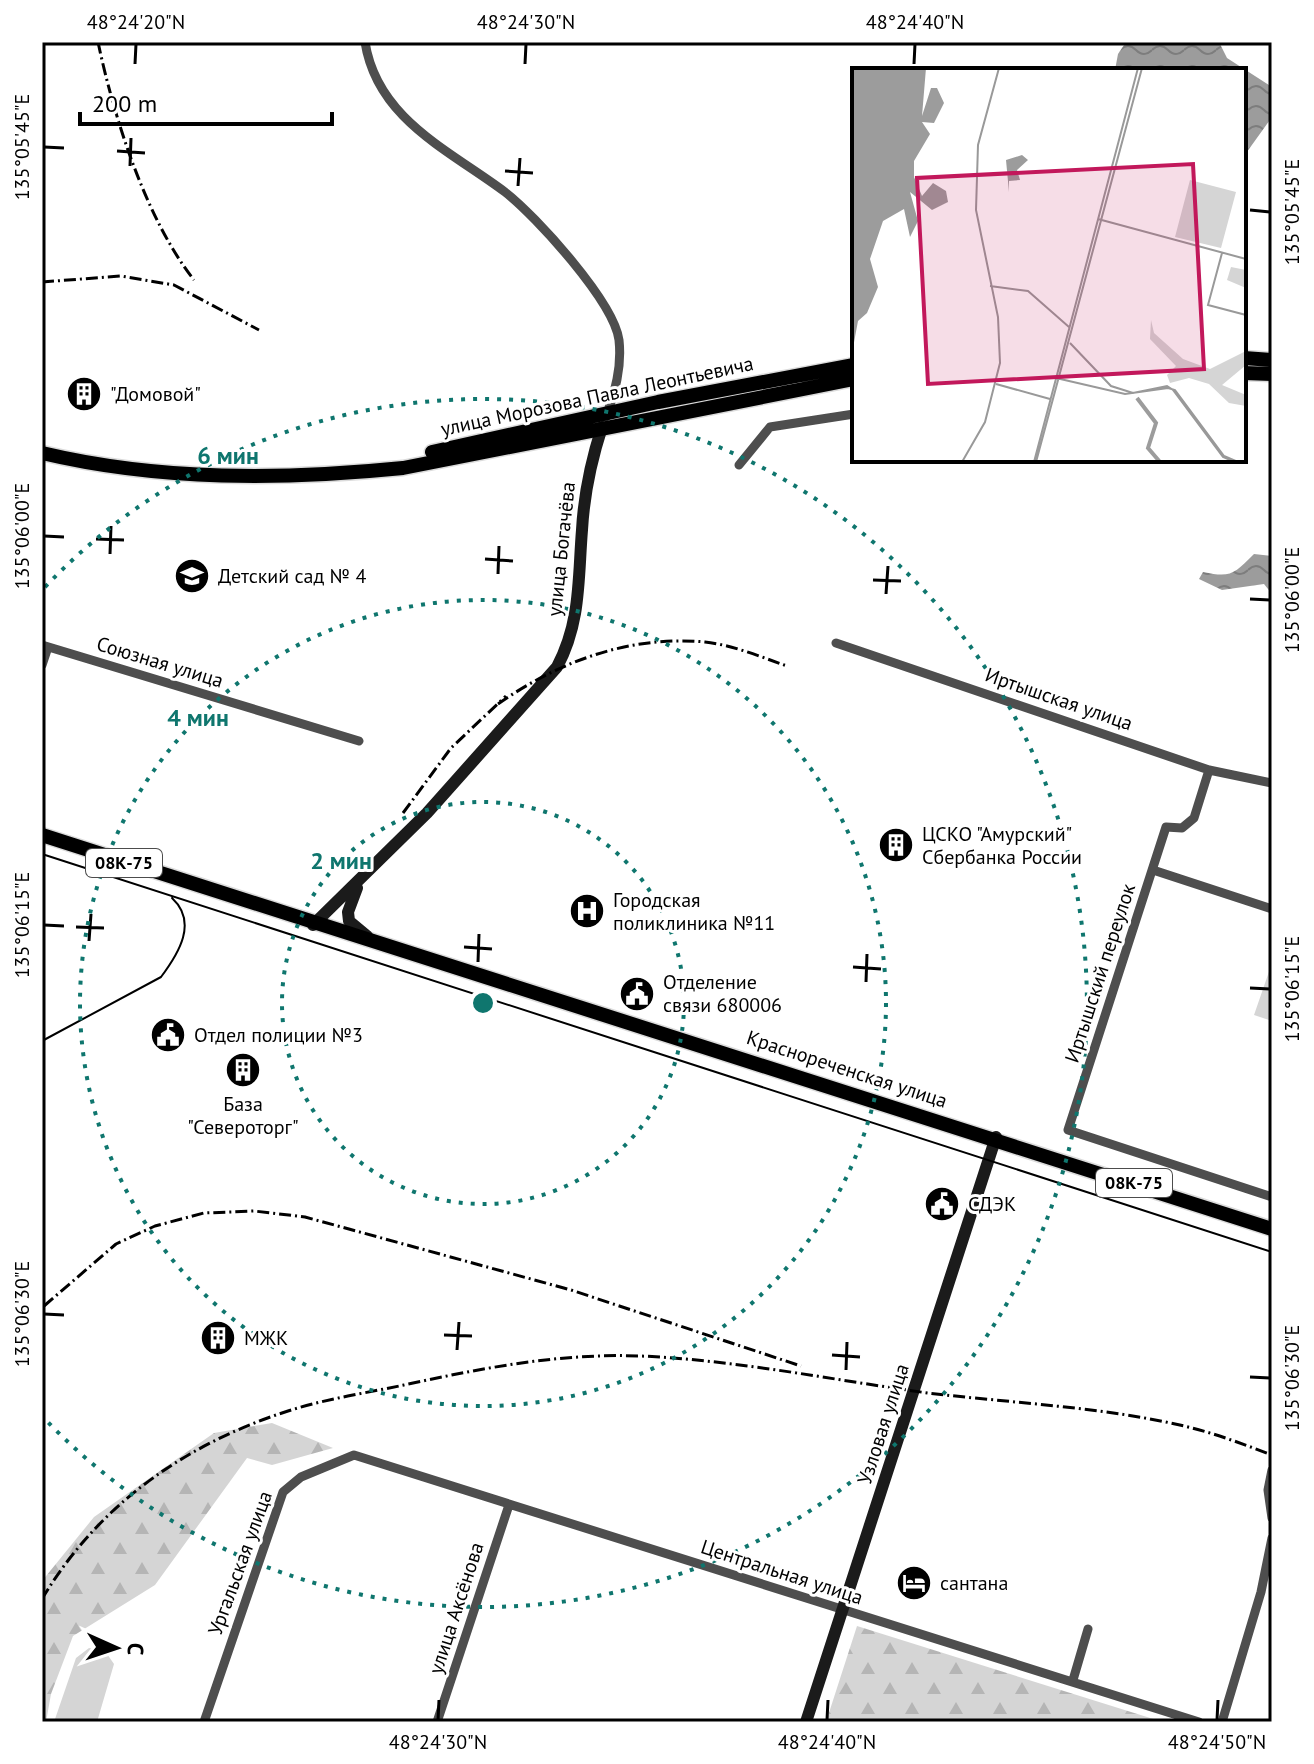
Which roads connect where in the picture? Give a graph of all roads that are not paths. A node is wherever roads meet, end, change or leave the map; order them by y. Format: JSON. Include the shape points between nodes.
{"nodes":[{"id":1,"x":365,"y":42,"type":"edge"},
{"id":2,"x":1246,"y":358,"type":"edge"},
{"id":3,"x":1272,"y":360,"type":"edge"},
{"id":4,"x":852,"y":365,"type":"edge"},
{"id":5,"x":1246,"y":373,"type":"edge"},
{"id":6,"x":1272,"y":374,"type":"edge"},
{"id":7,"x":852,"y":379,"type":"edge"},
{"id":8,"x":852,"y":414,"type":"edge"},
{"id":9,"x":604,"y":420,"type":"junction"},
{"id":10,"x":42,"y":453,"type":"edge"},
{"id":11,"x":739,"y":465,"type":"dead end"},
{"id":12,"x":836,"y":643,"type":"dead end"},
{"id":13,"x":45,"y":646,"type":"edge"},
{"id":14,"x":42,"y":665,"type":"edge"},
{"id":15,"x":359,"y":741,"type":"dead end"},
{"id":16,"x":1209,"y":770,"type":"junction"},
{"id":17,"x":1272,"y":783,"type":"edge"},
{"id":18,"x":42,"y":835,"type":"edge"},
{"id":19,"x":1153,"y":870,"type":"junction"},
{"id":20,"x":359,"y":882,"type":"junction"},
{"id":21,"x":1272,"y":909,"type":"edge"},
{"id":22,"x":313,"y":925,"type":"junction"},
{"id":23,"x":385,"y":948,"type":"junction"},
{"id":24,"x":996,"y":1137,"type":"junction"},
{"id":25,"x":1272,"y":1197,"type":"edge"},
{"id":26,"x":1272,"y":1229,"type":"edge"},
{"id":27,"x":354,"y":1455,"type":"joint"},
{"id":28,"x":1272,"y":1470,"type":"edge"},
{"id":29,"x":509,"y":1505,"type":"junction"},
{"id":30,"x":1272,"y":1518,"type":"edge"},
{"id":31,"x":1272,"y":1538,"type":"edge"},
{"id":32,"x":843,"y":1611,"type":"junction"},
{"id":33,"x":1088,"y":1629,"type":"dead end"},
{"id":34,"x":1073,"y":1680,"type":"junction"},
{"id":35,"x":204,"y":1722,"type":"edge"},
{"id":36,"x":437,"y":1722,"type":"edge"},
{"id":37,"x":806,"y":1722,"type":"edge"},
{"id":38,"x":1199,"y":1722,"type":"edge"},
{"id":39,"x":1222,"y":1722,"type":"edge"}],
"edges":[{"from":1,"to":9,"type":"street","name":"улица Богачёва","via":[[369,64],[395,107],[422,136],[508,194],[569,257],[609,313],[618,336],[620,369]]},
{"from":2,"to":3,"type":"main road"},
{"from":4,"to":9,"type":"main road","name":"улица Морозова Павла Леонтьевича"},
{"from":5,"to":6,"type":"main road"},
{"from":7,"to":9,"type":"main road","name":"улица Морозова Павла Леонтьевича"},
{"from":8,"to":11,"type":"street","via":[[770,427]]},
{"from":9,"to":10,"type":"main road","name":"улица Морозова Павла Леонтьевича","via":[[403,468],[350,473],[189,474]]},
{"from":9,"to":20,"type":"street","name":"улица Богачёва","via":[[588,474],[579,604],[568,646],[544,685]]},
{"from":12,"to":16,"type":"street","name":"Иртышская улица"},
{"from":13,"to":14,"type":"street"},
{"from":13,"to":15,"type":"street","name":"Союзная улица"},
{"from":16,"to":17,"type":"street","name":"Иртышская улица"},
{"from":16,"to":19,"type":"street","name":"Иртышский переулок","via":[[1194,818],[1182,828],[1166,827]]},
{"from":18,"to":22,"type":"main road","name":"Краснореченская улица","number":"08К-75"},
{"from":19,"to":21,"type":"street"},
{"from":19,"to":25,"type":"street","name":"Иртышский переулок","via":[[1068,1130]]},
{"from":20,"to":22,"type":"street","name":"улица Богачёва"},
{"from":20,"to":23,"type":"street","via":[[349,921]]},
{"from":22,"to":23,"type":"main road","name":"Краснореченская улица","number":"08К-75"},
{"from":23,"to":24,"type":"main road","name":"Краснореченская улица","number":"08К-75"},
{"from":24,"to":26,"type":"main road","name":"Краснореченская улица","number":"08К-75"},
{"from":24,"to":32,"type":"street","name":"Узловая улица"},
{"from":27,"to":29,"type":"street","name":"Центральная улица"},
{"from":27,"to":35,"type":"street","name":"Ургальская улица","via":[[301,1477],[283,1492]]},
{"from":28,"to":30,"type":"street"},
{"from":29,"to":32,"type":"street","name":"Центральная улица"},
{"from":29,"to":36,"type":"street","name":"улица Аксёнова"},
{"from":31,"to":39,"type":"street"},
{"from":32,"to":34,"type":"street","name":"Центральная улица"},
{"from":32,"to":37,"type":"street","name":"Узловая улица"},
{"from":33,"to":34,"type":"street"},
{"from":34,"to":38,"type":"street","name":"Центральная улица"}]}
